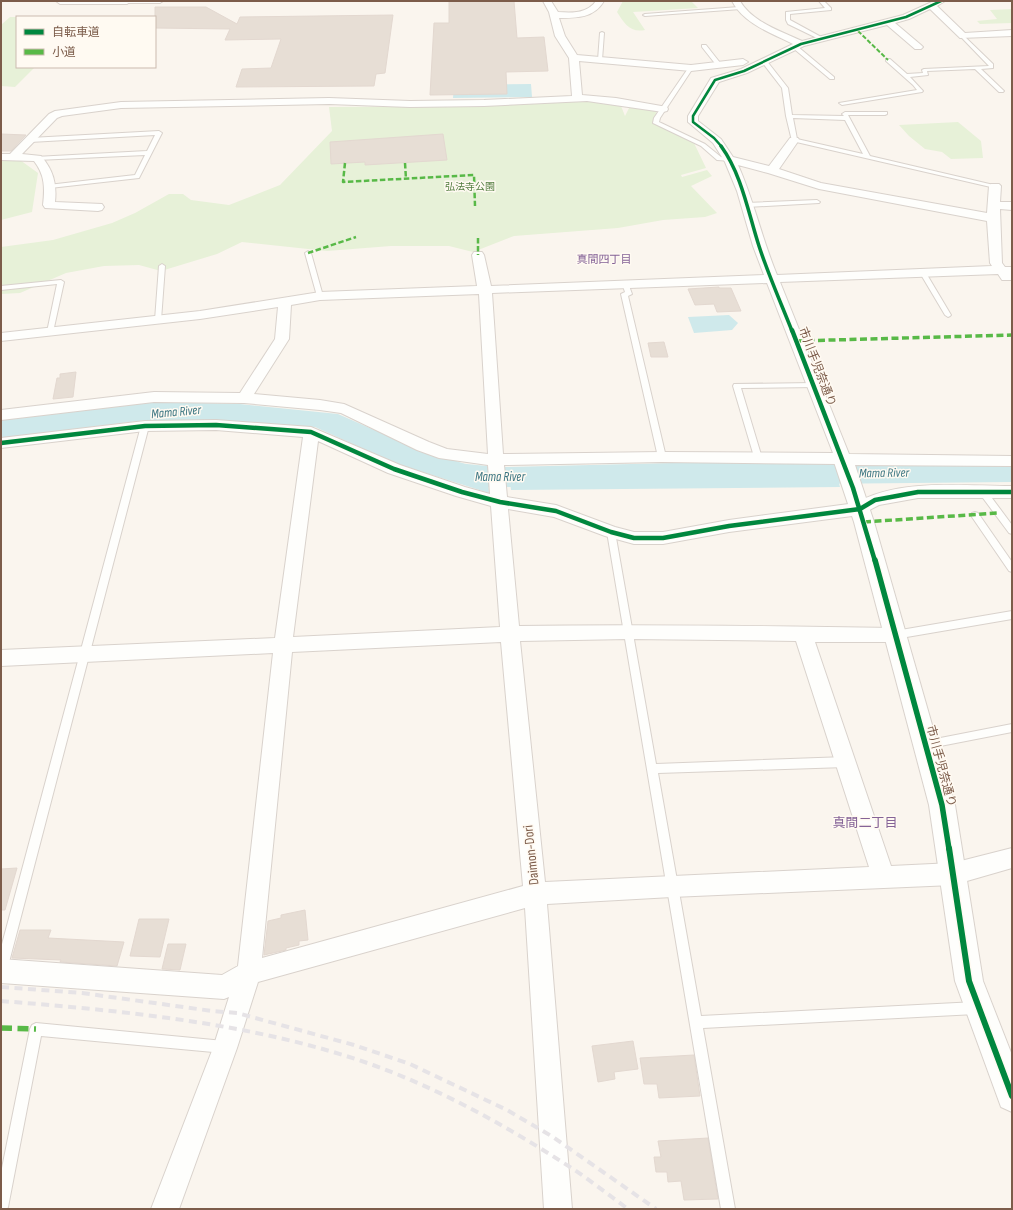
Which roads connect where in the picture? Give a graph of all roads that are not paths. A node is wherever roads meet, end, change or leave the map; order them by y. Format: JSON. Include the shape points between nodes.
{"nodes":[{"id":1,"x":60,"y":1,"type":"edge"},
{"id":2,"x":127,"y":1,"type":"edge"},
{"id":3,"x":160,"y":1,"type":"edge"},
{"id":4,"x":821,"y":1,"type":"edge"},
{"id":5,"x":600,"y":2,"type":"edge"},
{"id":6,"x":551,"y":3,"type":"edge"},
{"id":7,"x":585,"y":3,"type":"dead end"},
{"id":8,"x":737,"y":4,"type":"edge"},
{"id":9,"x":936,"y":4,"type":"edge"},
{"id":10,"x":554,"y":15,"type":"junction"},
{"id":11,"x":645,"y":15,"type":"dead end"},
{"id":12,"x":889,"y":22,"type":"junction"},
{"id":13,"x":602,"y":33,"type":"dead end"},
{"id":14,"x":1012,"y":33,"type":"edge"},
{"id":15,"x":963,"y":36,"type":"junction"},
{"id":16,"x":821,"y":40,"type":"junction"},
{"id":17,"x":704,"y":46,"type":"dead end"},
{"id":18,"x":798,"y":46,"type":"junction"},
{"id":19,"x":918,"y":47,"type":"dead end"},
{"id":20,"x":574,"y":58,"type":"junction"},
{"id":21,"x":600,"y":60,"type":"junction"},
{"id":22,"x":888,"y":60,"type":"dead end"},
{"id":23,"x":764,"y":62,"type":"junction"},
{"id":24,"x":719,"y":65,"type":"junction"},
{"id":25,"x":690,"y":68,"type":"junction"},
{"id":26,"x":976,"y":68,"type":"junction"},
{"id":27,"x":906,"y":76,"type":"junction"},
{"id":28,"x":832,"y":78,"type":"dead end"},
{"id":29,"x":1001,"y":91,"type":"dead end"},
{"id":30,"x":577,"y":98,"type":"junction"},
{"id":31,"x":842,"y":103,"type":"dead end"},
{"id":32,"x":663,"y":109,"type":"junction"},
{"id":33,"x":885,"y":114,"type":"dead end"},
{"id":34,"x":789,"y":116,"type":"junction"},
{"id":35,"x":847,"y":118,"type":"junction"},
{"id":36,"x":30,"y":140,"type":"junction"},
{"id":37,"x":794,"y":140,"type":"junction"},
{"id":38,"x":149,"y":153,"type":"junction"},
{"id":39,"x":14,"y":156,"type":"junction"},
{"id":40,"x":1,"y":157,"type":"edge"},
{"id":41,"x":38,"y":158,"type":"junction"},
{"id":42,"x":868,"y":158,"type":"junction"},
{"id":43,"x":730,"y":160,"type":"junction"},
{"id":44,"x":772,"y":170,"type":"junction"},
{"id":45,"x":50,"y":186,"type":"junction"},
{"id":46,"x":996,"y":186,"type":"joint"},
{"id":47,"x":817,"y":202,"type":"dead end"},
{"id":48,"x":747,"y":205,"type":"junction"},
{"id":49,"x":995,"y":205,"type":"junction"},
{"id":50,"x":1012,"y":206,"type":"edge"},
{"id":51,"x":98,"y":207,"type":"dead end"},
{"id":52,"x":993,"y":218,"type":"junction"},
{"id":53,"x":308,"y":253,"type":"dead end"},
{"id":54,"x":478,"y":255,"type":"dead end"},
{"id":55,"x":162,"y":266,"type":"dead end"},
{"id":56,"x":1006,"y":271,"type":"edge"},
{"id":57,"x":923,"y":273,"type":"junction"},
{"id":58,"x":772,"y":278,"type":"junction"},
{"id":59,"x":1012,"y":282,"type":"edge"},
{"id":60,"x":626,"y":283,"type":"junction"},
{"id":61,"x":1,"y":288,"type":"edge"},
{"id":62,"x":484,"y":290,"type":"junction"},
{"id":63,"x":320,"y":296,"type":"junction"},
{"id":64,"x":285,"y":301,"type":"junction"},
{"id":65,"x":948,"y":314,"type":"dead end"},
{"id":66,"x":158,"y":320,"type":"junction"},
{"id":67,"x":50,"y":332,"type":"junction"},
{"id":68,"x":1,"y":337,"type":"edge"},
{"id":69,"x":814,"y":385,"type":"junction"},
{"id":70,"x":244,"y":398,"type":"junction"},
{"id":71,"x":1,"y":416,"type":"edge"},
{"id":72,"x":145,"y":426,"type":"junction"},
{"id":73,"x":311,"y":432,"type":"junction"},
{"id":74,"x":1,"y":443,"type":"edge"},
{"id":75,"x":662,"y":457,"type":"junction"},
{"id":76,"x":758,"y":458,"type":"junction"},
{"id":77,"x":496,"y":461,"type":"junction"},
{"id":78,"x":843,"y":461,"type":"junction"},
{"id":79,"x":1012,"y":461,"type":"edge"},
{"id":80,"x":983,"y":492,"type":"junction"},
{"id":81,"x":1012,"y":492,"type":"edge"},
{"id":82,"x":856,"y":498,"type":"junction"},
{"id":83,"x":500,"y":502,"type":"junction"},
{"id":84,"x":975,"y":515,"type":"dead end"},
{"id":85,"x":1012,"y":531,"type":"edge"},
{"id":86,"x":611,"y":532,"type":"junction"},
{"id":87,"x":1012,"y":568,"type":"edge"},
{"id":88,"x":1012,"y":615,"type":"edge"},
{"id":89,"x":629,"y":632,"type":"junction"},
{"id":90,"x":510,"y":634,"type":"junction"},
{"id":91,"x":803,"y":634,"type":"junction"},
{"id":92,"x":895,"y":635,"type":"junction"},
{"id":93,"x":283,"y":645,"type":"junction"},
{"id":94,"x":85,"y":654,"type":"junction"},
{"id":95,"x":1,"y":658,"type":"edge"},
{"id":96,"x":1012,"y":728,"type":"edge"},
{"id":97,"x":925,"y":745,"type":"junction"},
{"id":98,"x":846,"y":762,"type":"junction"},
{"id":99,"x":651,"y":769,"type":"junction"},
{"id":100,"x":1012,"y":858,"type":"edge"},
{"id":101,"x":953,"y":874,"type":"junction"},
{"id":102,"x":884,"y":878,"type":"junction"},
{"id":103,"x":672,"y":886,"type":"junction"},
{"id":104,"x":535,"y":894,"type":"junction"},
{"id":105,"x":1,"y":970,"type":"edge"},
{"id":106,"x":249,"y":973,"type":"junction"},
{"id":107,"x":979,"y":1008,"type":"junction"},
{"id":108,"x":696,"y":1022,"type":"junction"},
{"id":109,"x":225,"y":1048,"type":"junction"},
{"id":110,"x":1012,"y":1096,"type":"edge"},
{"id":111,"x":1,"y":1207,"type":"edge"},
{"id":112,"x":165,"y":1209,"type":"edge"},
{"id":113,"x":558,"y":1209,"type":"edge"},
{"id":114,"x":728,"y":1209,"type":"edge"}],
"edges":[{"from":1,"to":2,"type":"street"},
{"from":2,"to":3,"type":"street"},
{"from":4,"to":16,"type":"lane","via":[[829,9],[788,13],[790,23]]},
{"from":5,"to":7,"type":"street"},
{"from":5,"to":10,"type":"street","via":[[592,11]]},
{"from":6,"to":10,"type":"street"},
{"from":8,"to":11,"type":"lane"},
{"from":8,"to":18,"type":"street","via":[[758,23]]},
{"from":9,"to":12,"type":"street"},
{"from":9,"to":15,"type":"street"},
{"from":10,"to":20,"type":"street","via":[[560,36]]},
{"from":12,"to":16,"type":"street"},
{"from":12,"to":19,"type":"street"},
{"from":13,"to":21,"type":"lane"},
{"from":14,"to":15,"type":"street"},
{"from":15,"to":26,"type":"lane","via":[[991,64],[990,67]]},
{"from":16,"to":18,"type":"street"},
{"from":17,"to":24,"type":"lane"},
{"from":18,"to":23,"type":"street"},
{"from":18,"to":28,"type":"lane"},
{"from":20,"to":21,"type":"street"},
{"from":20,"to":30,"type":"street"},
{"from":21,"to":25,"type":"street"},
{"from":22,"to":27,"type":"lane"},
{"from":23,"to":24,"type":"street"},
{"from":23,"to":34,"type":"lane","via":[[784,88],[788,99]]},
{"from":23,"to":43,"type":"street","via":[[715,80],[693,116],[693,122],[717,141]]},
{"from":24,"to":25,"type":"street"},
{"from":25,"to":32,"type":"lane"},
{"from":26,"to":27,"type":"lane","via":[[924,70],[926,74]]},
{"from":26,"to":29,"type":"lane"},
{"from":27,"to":31,"type":"lane","via":[[920,91]]},
{"from":30,"to":32,"type":"street"},
{"from":30,"to":36,"type":"street","via":[[484,103],[321,101],[121,105],[58,113]]},
{"from":32,"to":43,"type":"lane","via":[[656,123],[703,144],[719,159]]},
{"from":33,"to":35,"type":"lane","via":[[845,114]]},
{"from":34,"to":35,"type":"lane"},
{"from":34,"to":37,"type":"lane"},
{"from":35,"to":42,"type":"lane"},
{"from":36,"to":38,"type":"lane","via":[[159,133]]},
{"from":36,"to":39,"type":"street"},
{"from":37,"to":42,"type":"lane"},
{"from":37,"to":44,"type":"street"},
{"from":38,"to":41,"type":"lane"},
{"from":38,"to":45,"type":"lane","via":[[137,177]]},
{"from":39,"to":40,"type":"street"},
{"from":39,"to":41,"type":"street"},
{"from":41,"to":45,"type":"street","via":[[47,169]]},
{"from":42,"to":46,"type":"lane"},
{"from":43,"to":44,"type":"street"},
{"from":43,"to":48,"type":"street","name":"市川手児奈通り"},
{"from":44,"to":52,"type":"street","via":[[820,186]]},
{"from":45,"to":51,"type":"street","via":[[49,205]]},
{"from":46,"to":49,"type":"street"},
{"from":47,"to":48,"type":"lane"},
{"from":48,"to":58,"type":"street","name":"市川手児奈通り"},
{"from":49,"to":50,"type":"street"},
{"from":49,"to":52,"type":"street"},
{"from":52,"to":56,"type":"street","via":[[996,263]]},
{"from":53,"to":63,"type":"lane"},
{"from":54,"to":62,"type":"street","name":"Daimon-Dori"},
{"from":55,"to":66,"type":"lane"},
{"from":56,"to":57,"type":"street"},
{"from":56,"to":59,"type":"street"},
{"from":57,"to":58,"type":"street"},
{"from":57,"to":65,"type":"lane"},
{"from":58,"to":60,"type":"street"},
{"from":58,"to":69,"type":"street","name":"市川手児奈通り"},
{"from":60,"to":62,"type":"street"},
{"from":60,"to":75,"type":"lane","via":[[629,294],[624,294]]},
{"from":61,"to":67,"type":"lane","via":[[61,282]]},
{"from":62,"to":63,"type":"street"},
{"from":62,"to":77,"type":"street","name":"Daimon-Dori","via":[[487,301]]},
{"from":63,"to":64,"type":"street"},
{"from":64,"to":66,"type":"street"},
{"from":64,"to":70,"type":"street","via":[[282,339]]},
{"from":66,"to":67,"type":"street"},
{"from":67,"to":68,"type":"street"},
{"from":69,"to":76,"type":"lane","via":[[737,386]]},
{"from":69,"to":78,"type":"street","name":"市川手児奈通り"},
{"from":70,"to":71,"type":"street","via":[[154,397]]},
{"from":70,"to":77,"type":"street","via":[[344,409],[445,454]]},
{"from":72,"to":73,"type":"street","via":[[216,425]]},
{"from":72,"to":74,"type":"street"},
{"from":72,"to":94,"type":"lane"},
{"from":73,"to":83,"type":"street","via":[[394,469]]},
{"from":73,"to":93,"type":"street"},
{"from":75,"to":76,"type":"street"},
{"from":75,"to":77,"type":"street"},
{"from":76,"to":78,"type":"street"},
{"from":77,"to":83,"type":"street","name":"Daimon-Dori"},
{"from":78,"to":79,"type":"street"},
{"from":78,"to":82,"type":"street","name":"市川手児奈通り"},
{"from":80,"to":81,"type":"street"},
{"from":80,"to":82,"type":"street","via":[[918,492],[875,500]]},
{"from":80,"to":85,"type":"lane"},
{"from":82,"to":86,"type":"street","via":[[663,538],[634,538]]},
{"from":82,"to":92,"type":"street","name":"市川手児奈通り"},
{"from":83,"to":86,"type":"street","via":[[556,511]]},
{"from":83,"to":90,"type":"street","name":"Daimon-Dori"},
{"from":84,"to":87,"type":"lane"},
{"from":86,"to":89,"type":"lane"},
{"from":88,"to":92,"type":"lane"},
{"from":89,"to":90,"type":"street"},
{"from":89,"to":91,"type":"street"},
{"from":89,"to":99,"type":"lane"},
{"from":90,"to":93,"type":"street"},
{"from":90,"to":104,"type":"street","name":"Daimon-Dori"},
{"from":91,"to":92,"type":"street"},
{"from":91,"to":98,"type":"street"},
{"from":92,"to":97,"type":"street","name":"市川手児奈通り"},
{"from":93,"to":94,"type":"street"},
{"from":93,"to":106,"type":"street"},
{"from":94,"to":95,"type":"street"},
{"from":94,"to":105,"type":"lane"},
{"from":96,"to":97,"type":"lane"},
{"from":97,"to":101,"type":"street","name":"市川手児奈通り","via":[[942,804]]},
{"from":98,"to":99,"type":"lane"},
{"from":98,"to":102,"type":"street"},
{"from":99,"to":103,"type":"lane"},
{"from":100,"to":101,"type":"street"},
{"from":101,"to":102,"type":"street"},
{"from":101,"to":107,"type":"street","name":"市川手児奈通り","via":[[968,981]]},
{"from":102,"to":103,"type":"street"},
{"from":103,"to":104,"type":"street"},
{"from":103,"to":108,"type":"lane"},
{"from":104,"to":106,"type":"street"},
{"from":104,"to":113,"type":"street","name":"Daimon-Dori"},
{"from":105,"to":106,"type":"street","via":[[224,987]]},
{"from":106,"to":109,"type":"street"},
{"from":107,"to":108,"type":"lane"},
{"from":107,"to":110,"type":"street","name":"市川手児奈通り"},
{"from":108,"to":114,"type":"lane"},
{"from":109,"to":111,"type":"lane","via":[[36,1029]]},
{"from":109,"to":112,"type":"street"}]}
